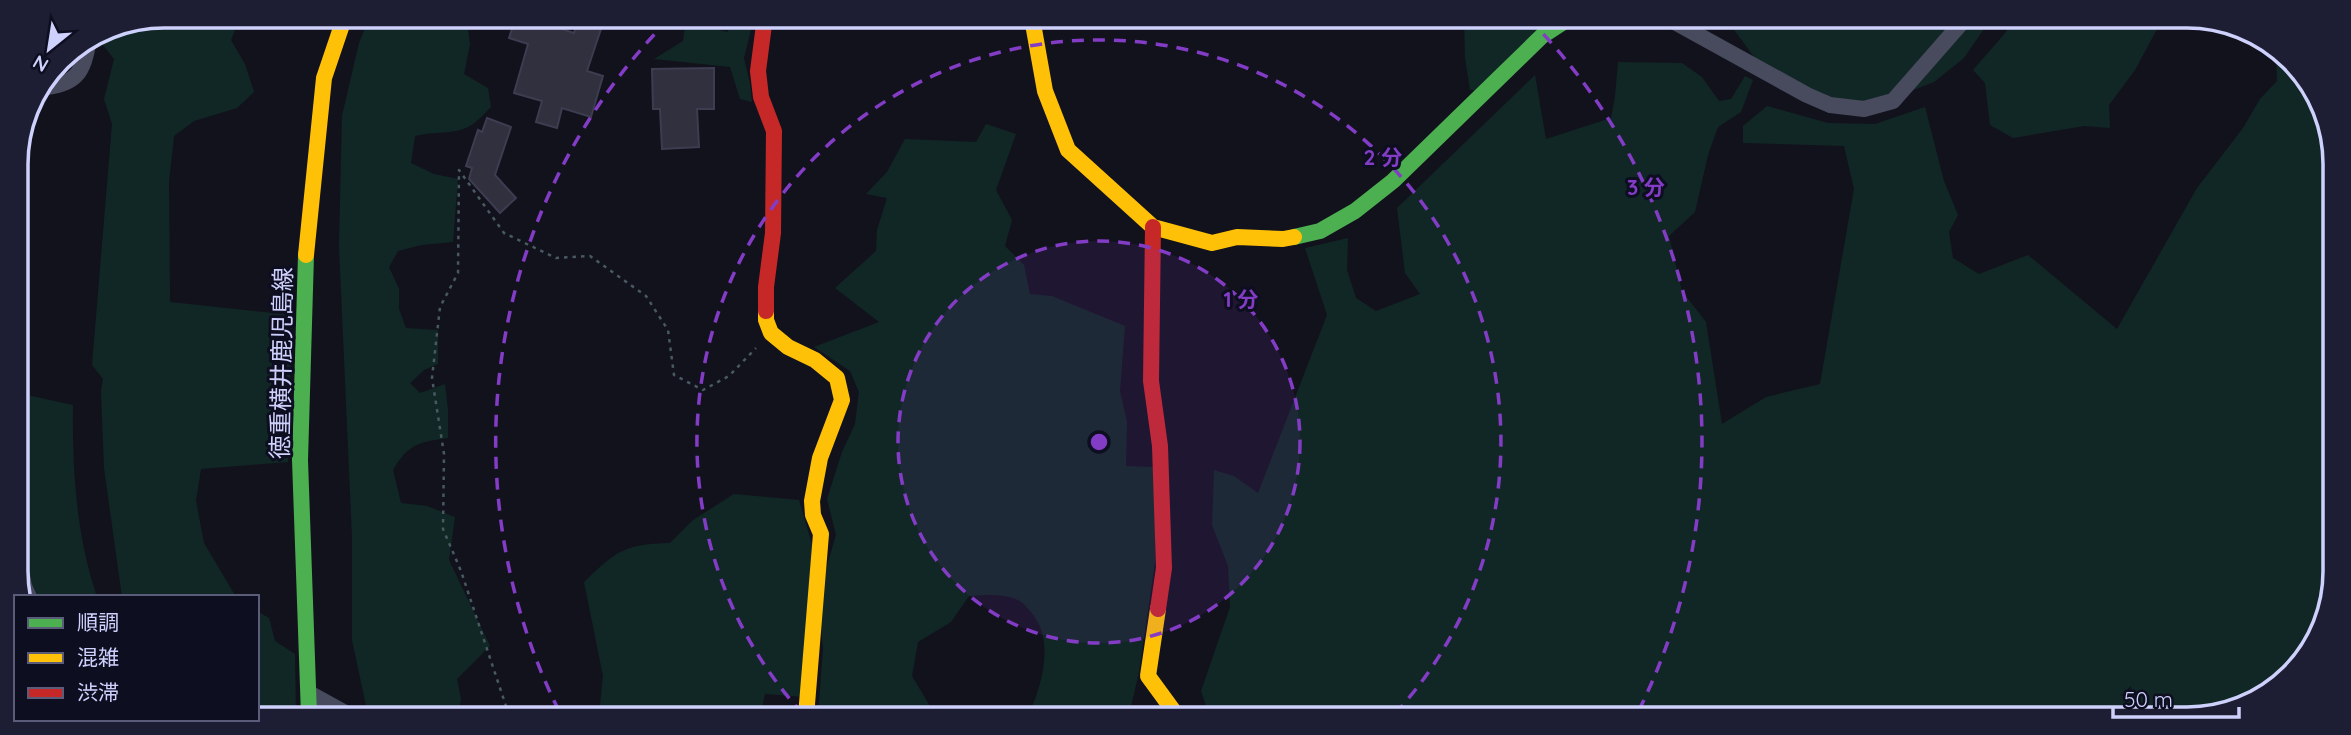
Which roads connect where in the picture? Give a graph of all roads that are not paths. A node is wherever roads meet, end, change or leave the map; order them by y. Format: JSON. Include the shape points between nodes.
{"nodes":[{"id":1,"x":341,"y":28,"type":"edge"},
{"id":2,"x":764,"y":28,"type":"edge"},
{"id":3,"x":1034,"y":28,"type":"edge"},
{"id":4,"x":1554,"y":28,"type":"edge"},
{"id":5,"x":1686,"y":28,"type":"edge"},
{"id":6,"x":1957,"y":28,"type":"edge"},
{"id":7,"x":86,"y":53,"type":"edge"},
{"id":8,"x":54,"y":85,"type":"edge"},
{"id":9,"x":1153,"y":227,"type":"junction"},
{"id":10,"x":309,"y":693,"type":"junction"},
{"id":11,"x":309,"y":707,"type":"edge"},
{"id":12,"x":334,"y":707,"type":"edge"},
{"id":13,"x":807,"y":707,"type":"edge"},
{"id":14,"x":1171,"y":707,"type":"edge"}],
"edges":[{"from":1,"to":10,"type":"street","name":"徳重横井鹿児島線","via":[[324,78],[304,277],[300,460]]},
{"from":2,"to":13,"type":"street","via":[[758,71],[761,97],[774,131],[766,320],[771,333],[837,379],[842,400],[820,458],[813,501],[821,534]]},
{"from":3,"to":9,"type":"street","via":[[1045,91],[1068,149]]},
{"from":4,"to":9,"type":"street","via":[[1393,181],[1320,231],[1283,239],[1237,237],[1212,243]]},
{"from":5,"to":6,"type":"street","via":[[1807,95],[1830,105],[1864,110],[1892,101]]},
{"from":7,"to":8,"type":"street","via":[[81,71],[72,80]]},
{"from":9,"to":14,"type":"street","via":[[1151,381],[1160,446],[1164,568],[1148,676]]},
{"from":10,"to":11,"type":"street","name":"徳重横井鹿児島線"},
{"from":10,"to":12,"type":"street"}]}
